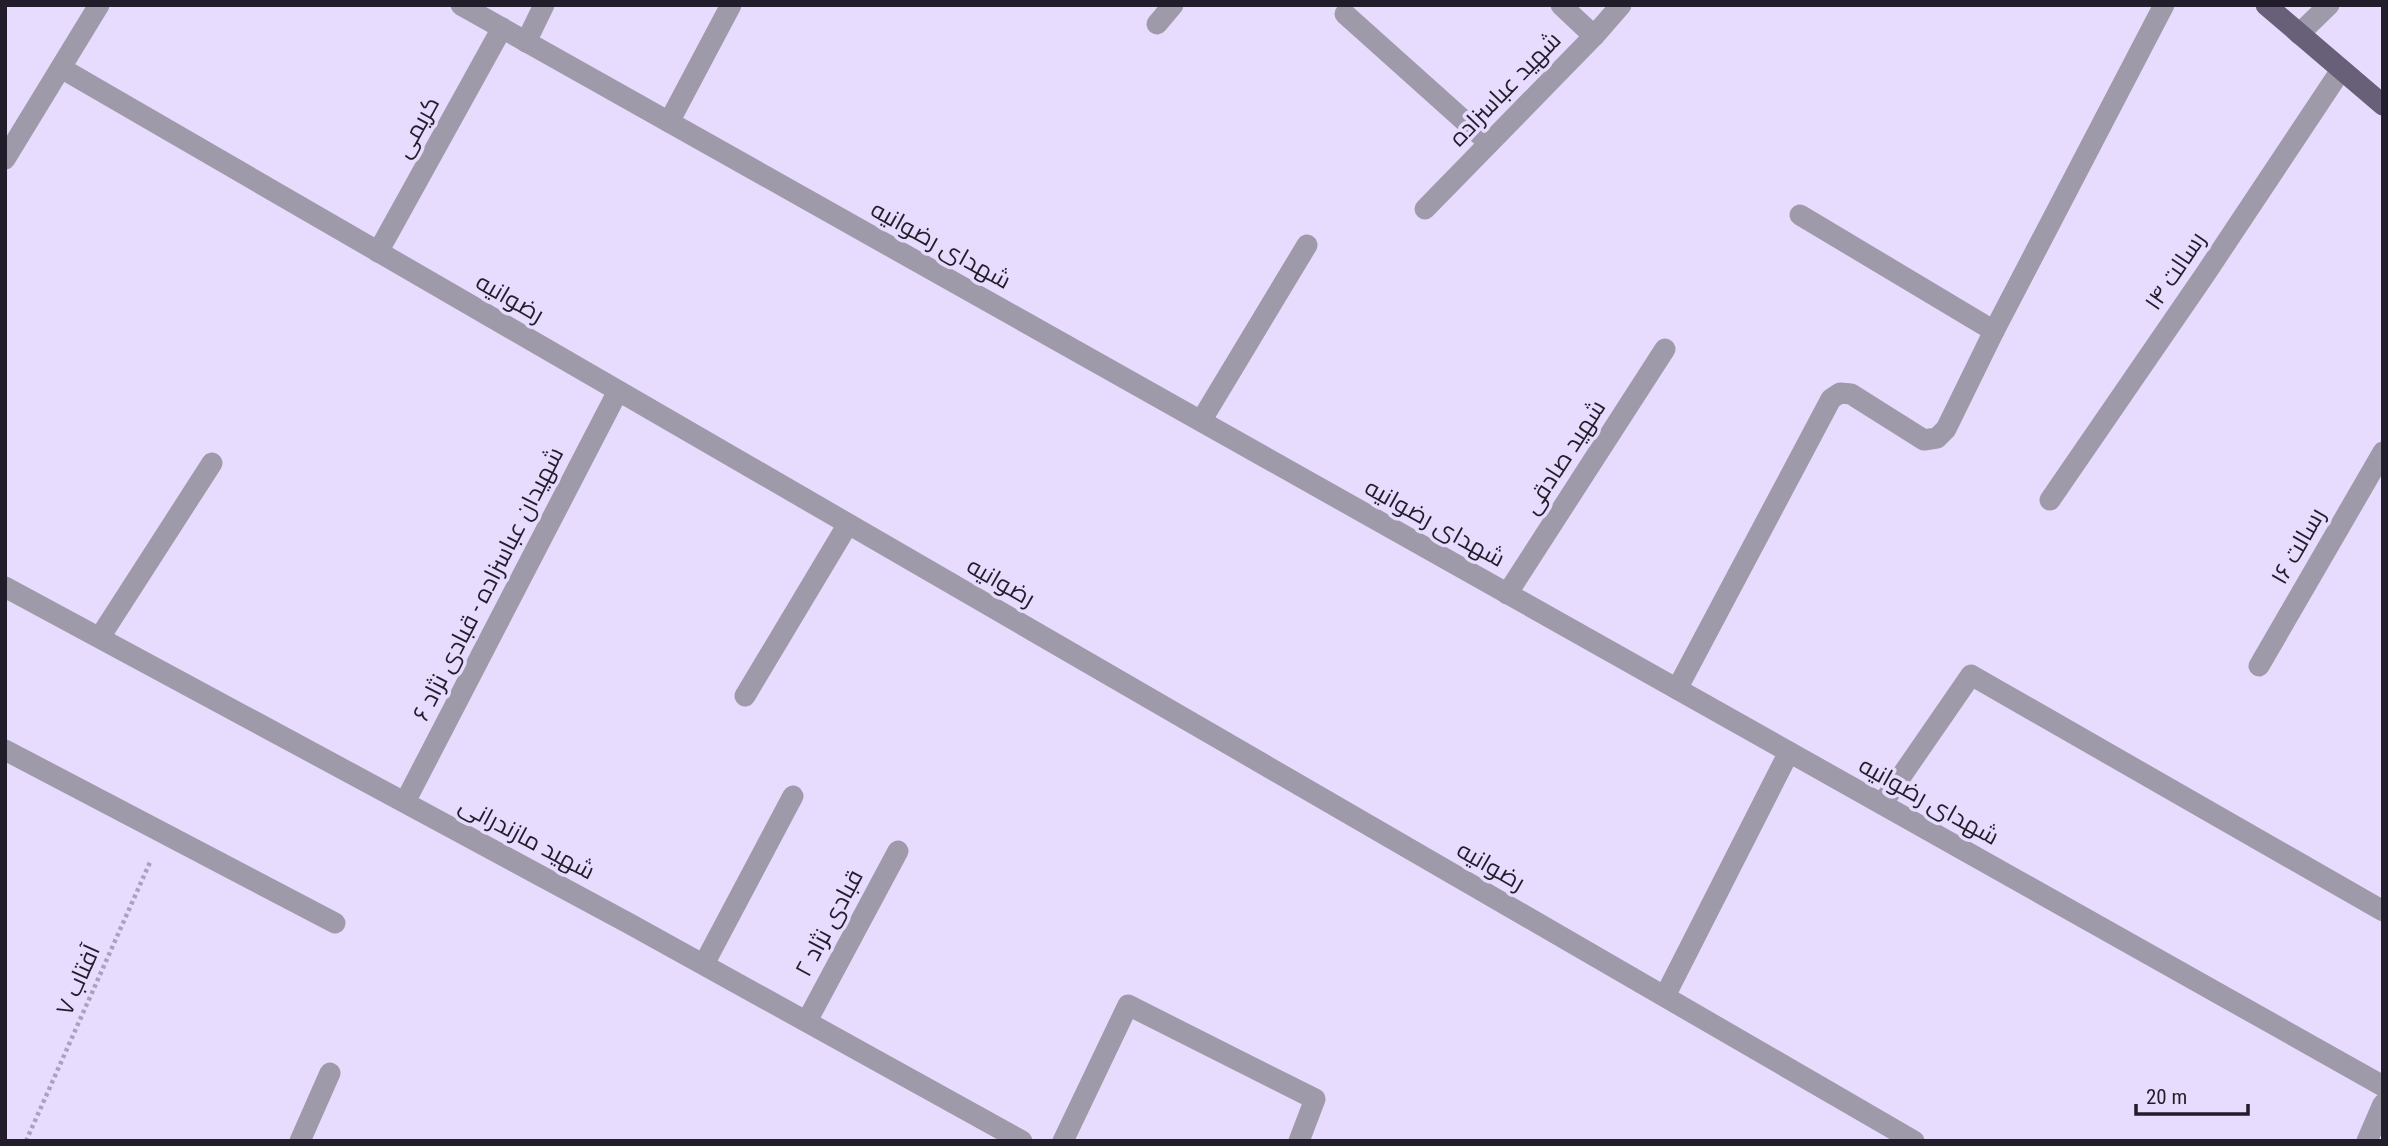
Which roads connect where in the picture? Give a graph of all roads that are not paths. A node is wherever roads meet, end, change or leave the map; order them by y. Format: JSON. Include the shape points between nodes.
{"nodes":[{"id":1,"x":99,"y":5,"type":"edge"},
{"id":2,"x":461,"y":5,"type":"edge"},
{"id":3,"x":544,"y":5,"type":"edge"},
{"id":4,"x":731,"y":5,"type":"edge"},
{"id":5,"x":1173,"y":5,"type":"edge"},
{"id":6,"x":1561,"y":5,"type":"edge"},
{"id":7,"x":1621,"y":5,"type":"edge"},
{"id":8,"x":2164,"y":5,"type":"edge"},
{"id":9,"x":2266,"y":5,"type":"edge"},
{"id":10,"x":2329,"y":5,"type":"edge"},
{"id":11,"x":1345,"y":13,"type":"dead end"},
{"id":12,"x":1157,"y":24,"type":"dead end"},
{"id":13,"x":502,"y":29,"type":"junction"},
{"id":14,"x":2299,"y":34,"type":"junction"},
{"id":15,"x":1594,"y":36,"type":"junction"},
{"id":16,"x":526,"y":41,"type":"junction"},
{"id":17,"x":61,"y":68,"type":"junction"},
{"id":18,"x":2341,"y":70,"type":"junction"},
{"id":19,"x":2383,"y":106,"type":"edge"},
{"id":20,"x":669,"y":122,"type":"junction"},
{"id":21,"x":1489,"y":143,"type":"junction"},
{"id":22,"x":5,"y":159,"type":"edge"},
{"id":23,"x":1425,"y":209,"type":"dead end"},
{"id":24,"x":1800,"y":215,"type":"dead end"},
{"id":25,"x":1307,"y":245,"type":"dead end"},
{"id":26,"x":378,"y":252,"type":"junction"},
{"id":27,"x":1994,"y":331,"type":"junction"},
{"id":28,"x":1664,"y":349,"type":"dead end"},
{"id":29,"x":618,"y":391,"type":"junction"},
{"id":30,"x":1201,"y":421,"type":"junction"},
{"id":31,"x":2383,"y":452,"type":"edge"},
{"id":32,"x":212,"y":463,"type":"dead end"},
{"id":33,"x":2050,"y":500,"type":"dead end"},
{"id":34,"x":848,"y":524,"type":"junction"},
{"id":35,"x":5,"y":587,"type":"edge"},
{"id":36,"x":1507,"y":594,"type":"junction"},
{"id":37,"x":100,"y":637,"type":"junction"},
{"id":38,"x":2259,"y":666,"type":"dead end"},
{"id":39,"x":1677,"y":689,"type":"junction"},
{"id":40,"x":745,"y":696,"type":"dead end"},
{"id":41,"x":5,"y":750,"type":"edge"},
{"id":42,"x":1789,"y":752,"type":"junction"},
{"id":43,"x":793,"y":796,"type":"dead end"},
{"id":44,"x":405,"y":802,"type":"junction"},
{"id":45,"x":1882,"y":804,"type":"junction"},
{"id":46,"x":898,"y":850,"type":"dead end"},
{"id":47,"x":2383,"y":911,"type":"edge"},
{"id":48,"x":335,"y":923,"type":"dead end"},
{"id":49,"x":704,"y":964,"type":"junction"},
{"id":50,"x":1665,"y":996,"type":"junction"},
{"id":51,"x":807,"y":1021,"type":"junction"},
{"id":52,"x":330,"y":1073,"type":"dead end"},
{"id":53,"x":2383,"y":1086,"type":"edge"},
{"id":54,"x":2383,"y":1104,"type":"edge"},
{"id":55,"x":300,"y":1141,"type":"edge"},
{"id":56,"x":1022,"y":1141,"type":"edge"},
{"id":57,"x":1063,"y":1141,"type":"edge"},
{"id":58,"x":1299,"y":1141,"type":"edge"},
{"id":59,"x":1914,"y":1141,"type":"edge"},
{"id":60,"x":2367,"y":1141,"type":"edge"}],
"edges":[{"from":1,"to":17,"type":"street"},
{"from":2,"to":13,"type":"street","name":"شهدای رضوانیه"},
{"from":3,"to":16,"type":"street"},
{"from":4,"to":20,"type":"street"},
{"from":5,"to":12,"type":"street"},
{"from":6,"to":15,"type":"street"},
{"from":7,"to":15,"type":"street","name":"شهید عباسزاده"},
{"from":8,"to":27,"type":"street"},
{"from":9,"to":14,"type":"main road"},
{"from":10,"to":14,"type":"street"},
{"from":11,"to":21,"type":"street"},
{"from":13,"to":16,"type":"street","name":"شهدای رضوانیه"},
{"from":13,"to":26,"type":"street","name":"کریمی"},
{"from":14,"to":18,"type":"main road"},
{"from":15,"to":21,"type":"street","name":"شهید عباسزاده"},
{"from":16,"to":20,"type":"street","name":"شهدای رضوانیه"},
{"from":17,"to":22,"type":"street"},
{"from":17,"to":26,"type":"street","name":"رضوانیه"},
{"from":18,"to":19,"type":"main road"},
{"from":18,"to":33,"type":"street","name":"رسالت ۱۴"},
{"from":20,"to":30,"type":"street","name":"شهدای رضوانیه"},
{"from":21,"to":23,"type":"street","name":"شهید عباسزاده"},
{"from":24,"to":27,"type":"street"},
{"from":25,"to":30,"type":"street"},
{"from":26,"to":29,"type":"street","name":"رضوانیه"},
{"from":27,"to":39,"type":"street","via":[[1946,429],[1937,438],[1924,440],[1851,394],[1840,393],[1831,399]]},
{"from":28,"to":36,"type":"street","name":"شهید صادقی"},
{"from":29,"to":34,"type":"street","name":"رضوانیه"},
{"from":29,"to":44,"type":"street","name":"شهیدان عباسزاده - قبادی نژاد ۶"},
{"from":30,"to":36,"type":"street","name":"شهدای رضوانیه"},
{"from":31,"to":38,"type":"street","name":"رسالت ۱۶"},
{"from":32,"to":37,"type":"street"},
{"from":34,"to":40,"type":"street"},
{"from":34,"to":50,"type":"street","name":"رضوانیه"},
{"from":35,"to":37,"type":"street","name":"شهید مازندرانی"},
{"from":36,"to":39,"type":"street","name":"شهدای رضوانیه"},
{"from":37,"to":44,"type":"street","name":"شهید مازندرانی"},
{"from":39,"to":42,"type":"street","name":"شهدای رضوانیه"},
{"from":41,"to":48,"type":"street"},
{"from":42,"to":45,"type":"street","name":"شهدای رضوانیه"},
{"from":42,"to":50,"type":"street"},
{"from":43,"to":49,"type":"street"},
{"from":44,"to":49,"type":"street","name":"شهید مازندرانی"},
{"from":45,"to":47,"type":"street","via":[[1971,675]]},
{"from":45,"to":53,"type":"street","name":"شهدای رضوانیه"},
{"from":46,"to":51,"type":"street","name":"قبادی نژاد ۲"},
{"from":49,"to":51,"type":"street","name":"شهید مازندرانی"},
{"from":50,"to":59,"type":"street","name":"رضوانیه"},
{"from":51,"to":56,"type":"street","name":"شهید مازندرانی"},
{"from":52,"to":55,"type":"street"},
{"from":54,"to":60,"type":"street"},
{"from":57,"to":58,"type":"street","via":[[1128,1005],[1315,1099]]}]}
